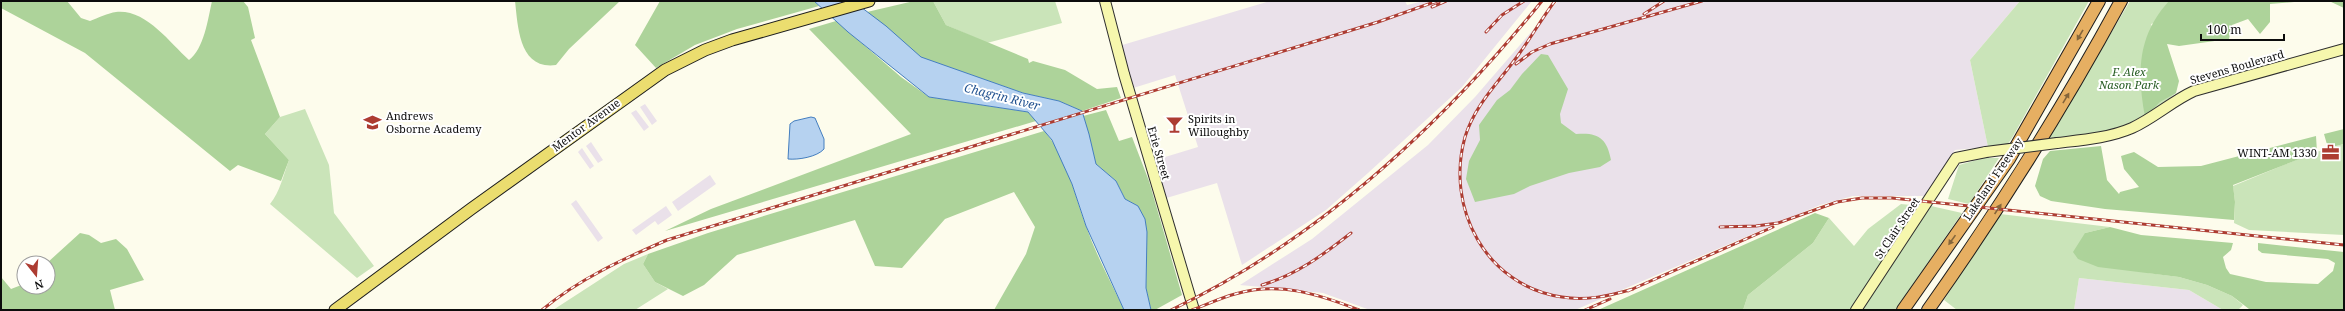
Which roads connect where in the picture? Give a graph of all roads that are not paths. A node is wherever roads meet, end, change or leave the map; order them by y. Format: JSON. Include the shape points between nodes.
{"nodes":[{"id":1,"x":869,"y":1,"type":"edge"},
{"id":2,"x":1105,"y":1,"type":"edge"},
{"id":3,"x":2099,"y":1,"type":"edge"},
{"id":4,"x":2121,"y":1,"type":"edge"},
{"id":5,"x":2344,"y":49,"type":"edge"},
{"id":6,"x":1956,"y":158,"type":"joint"},
{"id":7,"x":335,"y":310,"type":"edge"},
{"id":8,"x":1194,"y":310,"type":"edge"},
{"id":9,"x":1856,"y":310,"type":"edge"},
{"id":10,"x":1903,"y":310,"type":"edge"},
{"id":11,"x":1928,"y":310,"type":"edge"}],
"edges":[{"from":1,"to":7,"type":"main road","name":"Mentor Avenue","via":[[787,24],[682,60],[650,79]]},
{"from":2,"to":8,"type":"street","name":"Erie Street"},
{"from":3,"to":10,"type":"highway","name":"Lakeland Freeway","one_way":true,"via":[[2009,159]]},
{"from":11,"to":4,"type":"highway","name":"Lakeland Freeway","one_way":true,"via":[[2006,198],[2087,64]]},
{"from":5,"to":6,"type":"street","name":"Stevens Boulevard","bridge":true,"via":[[2194,92],[2121,132]]},
{"from":6,"to":9,"type":"street","name":"St Clair Street"}]}
